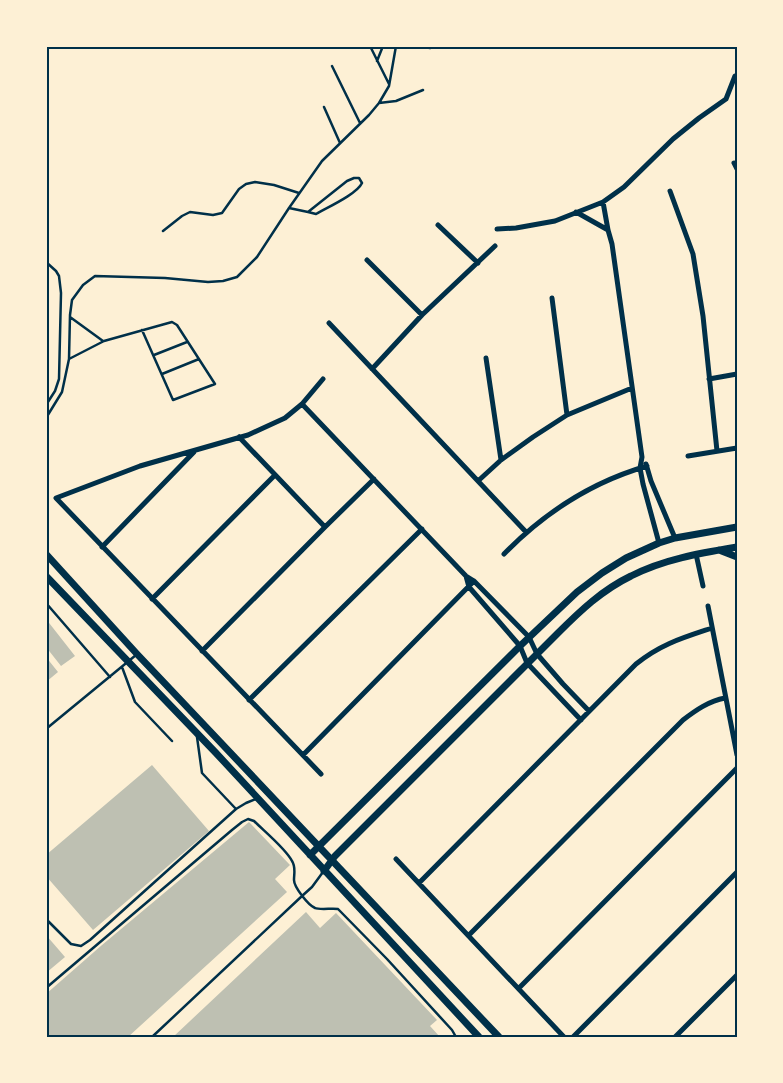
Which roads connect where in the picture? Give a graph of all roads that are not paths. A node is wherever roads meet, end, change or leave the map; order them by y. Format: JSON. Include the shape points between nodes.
{"nodes":[{"id":1,"x":370,"y":46,"type":"edge"},
{"id":2,"x":383,"y":46,"type":"edge"},
{"id":3,"x":396,"y":46,"type":"edge"},
{"id":4,"x":418,"y":46,"type":"edge"},
{"id":5,"x":435,"y":46,"type":"edge"},
{"id":6,"x":377,"y":61,"type":"junction"},
{"id":7,"x":332,"y":66,"type":"dead end"},
{"id":8,"x":735,"y":76,"type":"dead end"},
{"id":9,"x":389,"y":86,"type":"junction"},
{"id":10,"x":423,"y":90,"type":"dead end"},
{"id":11,"x":379,"y":103,"type":"junction"},
{"id":12,"x":324,"y":107,"type":"dead end"},
{"id":13,"x":360,"y":123,"type":"junction"},
{"id":14,"x":340,"y":143,"type":"junction"},
{"id":15,"x":670,"y":191,"type":"dead end"},
{"id":16,"x":299,"y":193,"type":"junction"},
{"id":17,"x":603,"y":202,"type":"junction"},
{"id":18,"x":289,"y":208,"type":"junction"},
{"id":19,"x":308,"y":212,"type":"junction"},
{"id":20,"x":576,"y":212,"type":"junction"},
{"id":21,"x":438,"y":225,"type":"dead end"},
{"id":22,"x":497,"y":229,"type":"dead end"},
{"id":23,"x":163,"y":230,"type":"dead end"},
{"id":24,"x":608,"y":230,"type":"junction"},
{"id":25,"x":495,"y":246,"type":"dead end"},
{"id":26,"x":367,"y":260,"type":"dead end"},
{"id":27,"x":46,"y":262,"type":"edge"},
{"id":28,"x":478,"y":263,"type":"junction"},
{"id":29,"x":552,"y":298,"type":"dead end"},
{"id":30,"x":422,"y":315,"type":"junction"},
{"id":31,"x":70,"y":317,"type":"junction"},
{"id":32,"x":329,"y":323,"type":"dead end"},
{"id":33,"x":142,"y":330,"type":"junction"},
{"id":34,"x":104,"y":342,"type":"junction"},
{"id":35,"x":188,"y":342,"type":"junction"},
{"id":36,"x":154,"y":355,"type":"junction"},
{"id":37,"x":486,"y":358,"type":"dead end"},
{"id":38,"x":70,"y":359,"type":"junction"},
{"id":39,"x":199,"y":359,"type":"junction"},
{"id":40,"x":372,"y":369,"type":"junction"},
{"id":41,"x":162,"y":374,"type":"junction"},
{"id":42,"x":737,"y":374,"type":"edge"},
{"id":43,"x":323,"y":379,"type":"dead end"},
{"id":44,"x":709,"y":379,"type":"junction"},
{"id":45,"x":632,"y":388,"type":"junction"},
{"id":46,"x":302,"y":404,"type":"junction"},
{"id":47,"x":46,"y":405,"type":"edge"},
{"id":48,"x":567,"y":416,"type":"junction"},
{"id":49,"x":46,"y":418,"type":"edge"},
{"id":50,"x":238,"y":437,"type":"junction"},
{"id":51,"x":737,"y":448,"type":"edge"},
{"id":52,"x":195,"y":450,"type":"junction"},
{"id":53,"x":717,"y":451,"type":"junction"},
{"id":54,"x":688,"y":456,"type":"dead end"},
{"id":55,"x":642,"y":457,"type":"junction"},
{"id":56,"x":501,"y":460,"type":"junction"},
{"id":57,"x":647,"y":466,"type":"junction"},
{"id":58,"x":640,"y":468,"type":"junction"},
{"id":59,"x":275,"y":475,"type":"junction"},
{"id":60,"x":374,"y":478,"type":"junction"},
{"id":61,"x":478,"y":481,"type":"junction"},
{"id":62,"x":325,"y":527,"type":"junction"},
{"id":63,"x":737,"y":527,"type":"edge"},
{"id":64,"x":422,"y":529,"type":"junction"},
{"id":65,"x":526,"y":532,"type":"junction"},
{"id":66,"x":675,"y":538,"type":"junction"},
{"id":67,"x":660,"y":543,"type":"junction"},
{"id":68,"x":102,"y":547,"type":"junction"},
{"id":69,"x":737,"y":547,"type":"edge"},
{"id":70,"x":718,"y":550,"type":"junction"},
{"id":71,"x":46,"y":554,"type":"edge"},
{"id":72,"x":504,"y":554,"type":"dead end"},
{"id":73,"x":696,"y":554,"type":"junction"},
{"id":74,"x":737,"y":558,"type":"edge"},
{"id":75,"x":46,"y":576,"type":"edge"},
{"id":76,"x":466,"y":576,"type":"junction"},
{"id":77,"x":474,"y":581,"type":"junction"},
{"id":78,"x":703,"y":586,"type":"dead end"},
{"id":79,"x":469,"y":587,"type":"junction"},
{"id":80,"x":152,"y":599,"type":"junction"},
{"id":81,"x":46,"y":603,"type":"edge"},
{"id":82,"x":708,"y":606,"type":"dead end"},
{"id":83,"x":712,"y":628,"type":"junction"},
{"id":84,"x":529,"y":637,"type":"junction"},
{"id":85,"x":520,"y":646,"type":"junction"},
{"id":86,"x":202,"y":651,"type":"junction"},
{"id":87,"x":137,"y":654,"type":"junction"},
{"id":88,"x":537,"y":654,"type":"junction"},
{"id":89,"x":128,"y":661,"type":"junction"},
{"id":90,"x":527,"y":664,"type":"junction"},
{"id":91,"x":122,"y":667,"type":"junction"},
{"id":92,"x":110,"y":677,"type":"junction"},
{"id":93,"x":558,"y":678,"type":"junction"},
{"id":94,"x":549,"y":687,"type":"junction"},
{"id":95,"x":726,"y":698,"type":"junction"},
{"id":96,"x":249,"y":700,"type":"junction"},
{"id":97,"x":589,"y":711,"type":"junction"},
{"id":98,"x":580,"y":720,"type":"junction"},
{"id":99,"x":46,"y":729,"type":"edge"},
{"id":100,"x":196,"y":733,"type":"junction"},
{"id":101,"x":172,"y":741,"type":"dead end"},
{"id":102,"x":737,"y":754,"type":"edge"},
{"id":103,"x":303,"y":755,"type":"junction"},
{"id":104,"x":737,"y":768,"type":"edge"},
{"id":105,"x":321,"y":774,"type":"dead end"},
{"id":106,"x":257,"y":798,"type":"junction"},
{"id":107,"x":236,"y":809,"type":"junction"},
{"id":108,"x":319,"y":846,"type":"junction"},
{"id":109,"x":310,"y":855,"type":"junction"},
{"id":110,"x":396,"y":859,"type":"dead end"},
{"id":111,"x":332,"y":860,"type":"junction"},
{"id":112,"x":324,"y":870,"type":"junction"},
{"id":113,"x":737,"y":872,"type":"edge"},
{"id":114,"x":419,"y":883,"type":"junction"},
{"id":115,"x":302,"y":896,"type":"junction"},
{"id":116,"x":46,"y":919,"type":"edge"},
{"id":117,"x":469,"y":935,"type":"junction"},
{"id":118,"x":413,"y":944,"type":"junction"},
{"id":119,"x":402,"y":954,"type":"junction"},
{"id":120,"x":737,"y":975,"type":"edge"},
{"id":121,"x":46,"y":988,"type":"edge"},
{"id":122,"x":519,"y":988,"type":"junction"},
{"id":123,"x":152,"y":1037,"type":"edge"},
{"id":124,"x":456,"y":1037,"type":"edge"},
{"id":125,"x":479,"y":1037,"type":"edge"},
{"id":126,"x":499,"y":1037,"type":"edge"},
{"id":127,"x":564,"y":1037,"type":"edge"},
{"id":128,"x":573,"y":1037,"type":"edge"},
{"id":129,"x":675,"y":1037,"type":"edge"}],
"edges":[{"from":1,"to":6,"type":"lane"},
{"from":2,"to":6,"type":"lane"},
{"from":3,"to":9,"type":"lane"},
{"from":4,"to":5,"type":"lane"},
{"from":6,"to":9,"type":"lane"},
{"from":7,"to":13,"type":"lane"},
{"from":8,"to":17,"type":"street","via":[[726,100],[673,139],[624,187]]},
{"from":9,"to":11,"type":"lane"},
{"from":10,"to":11,"type":"lane","via":[[396,101]]},
{"from":11,"to":13,"type":"lane"},
{"from":12,"to":14,"type":"lane"},
{"from":13,"to":14,"type":"lane"},
{"from":14,"to":16,"type":"lane","via":[[322,161]]},
{"from":15,"to":44,"type":"street","via":[[692,254],[703,316]]},
{"from":16,"to":18,"type":"lane"},
{"from":16,"to":23,"type":"lane","via":[[274,185],[246,184],[222,213],[190,212]]},
{"from":17,"to":20,"type":"street"},
{"from":17,"to":24,"type":"street"},
{"from":18,"to":19,"type":"lane"},
{"from":18,"to":31,"type":"lane","via":[[257,257],[237,277],[208,282],[95,276],[72,300]]},
{"from":19,"to":19,"type":"lane","via":[[347,181],[359,178],[360,188],[316,214]]},
{"from":20,"to":22,"type":"street","via":[[555,221]]},
{"from":20,"to":24,"type":"street"},
{"from":21,"to":28,"type":"street"},
{"from":24,"to":45,"type":"street"},
{"from":25,"to":28,"type":"street"},
{"from":26,"to":30,"type":"street"},
{"from":27,"to":47,"type":"lane","via":[[59,276],[61,293],[59,379]]},
{"from":28,"to":30,"type":"street"},
{"from":29,"to":48,"type":"street"},
{"from":30,"to":40,"type":"street"},
{"from":31,"to":34,"type":"lane"},
{"from":31,"to":38,"type":"lane"},
{"from":32,"to":40,"type":"street"},
{"from":33,"to":34,"type":"lane"},
{"from":33,"to":35,"type":"lane","via":[[172,322]]},
{"from":33,"to":36,"type":"lane"},
{"from":34,"to":38,"type":"lane"},
{"from":35,"to":36,"type":"lane"},
{"from":35,"to":39,"type":"lane"},
{"from":36,"to":41,"type":"lane"},
{"from":37,"to":56,"type":"street"},
{"from":38,"to":49,"type":"lane","via":[[62,392]]},
{"from":39,"to":41,"type":"lane"},
{"from":39,"to":41,"type":"lane","via":[[214,384],[174,400]]},
{"from":40,"to":61,"type":"street"},
{"from":42,"to":44,"type":"street"},
{"from":43,"to":46,"type":"street"},
{"from":44,"to":53,"type":"street"},
{"from":45,"to":48,"type":"street"},
{"from":45,"to":55,"type":"street"},
{"from":46,"to":50,"type":"street","via":[[285,418]]},
{"from":46,"to":60,"type":"street"},
{"from":48,"to":56,"type":"street"},
{"from":50,"to":52,"type":"street"},
{"from":50,"to":59,"type":"street"},
{"from":51,"to":53,"type":"street"},
{"from":52,"to":68,"type":"street"},
{"from":52,"to":68,"type":"street","via":[[140,466],[56,498]]},
{"from":53,"to":54,"type":"street"},
{"from":55,"to":57,"type":"street"},
{"from":55,"to":58,"type":"street"},
{"from":56,"to":61,"type":"street"},
{"from":57,"to":58,"type":"street"},
{"from":57,"to":66,"type":"street"},
{"from":58,"to":65,"type":"street","via":[[580,494]]},
{"from":58,"to":67,"type":"street"},
{"from":59,"to":62,"type":"street"},
{"from":59,"to":80,"type":"street"},
{"from":60,"to":62,"type":"street"},
{"from":60,"to":64,"type":"street"},
{"from":61,"to":65,"type":"street"},
{"from":62,"to":86,"type":"street"},
{"from":63,"to":66,"type":"street"},
{"from":64,"to":76,"type":"street"},
{"from":64,"to":96,"type":"street"},
{"from":65,"to":72,"type":"street"},
{"from":66,"to":67,"type":"street"},
{"from":67,"to":84,"type":"street","via":[[602,572]]},
{"from":68,"to":80,"type":"street"},
{"from":69,"to":70,"type":"street"},
{"from":70,"to":73,"type":"street"},
{"from":70,"to":74,"type":"street"},
{"from":71,"to":87,"type":"street"},
{"from":73,"to":78,"type":"street"},
{"from":73,"to":88,"type":"street","via":[[653,566],[612,587],[584,608]]},
{"from":75,"to":89,"type":"street"},
{"from":76,"to":77,"type":"street"},
{"from":76,"to":79,"type":"street"},
{"from":77,"to":79,"type":"street"},
{"from":77,"to":84,"type":"street"},
{"from":79,"to":85,"type":"street"},
{"from":79,"to":103,"type":"street"},
{"from":80,"to":86,"type":"street"},
{"from":81,"to":92,"type":"lane"},
{"from":82,"to":83,"type":"street"},
{"from":83,"to":95,"type":"street"},
{"from":83,"to":97,"type":"street","via":[[671,642],[644,657]]},
{"from":84,"to":85,"type":"street"},
{"from":84,"to":88,"type":"street"},
{"from":85,"to":90,"type":"street"},
{"from":85,"to":108,"type":"street"},
{"from":86,"to":96,"type":"street"},
{"from":87,"to":89,"type":"lane"},
{"from":87,"to":108,"type":"street"},
{"from":88,"to":90,"type":"street"},
{"from":88,"to":93,"type":"street"},
{"from":89,"to":91,"type":"lane"},
{"from":89,"to":100,"type":"street"},
{"from":90,"to":94,"type":"street"},
{"from":90,"to":111,"type":"street"},
{"from":91,"to":92,"type":"lane"},
{"from":91,"to":101,"type":"lane","via":[[135,702]]},
{"from":92,"to":99,"type":"lane"},
{"from":93,"to":94,"type":"street"},
{"from":93,"to":97,"type":"street"},
{"from":94,"to":98,"type":"street"},
{"from":95,"to":102,"type":"street"},
{"from":95,"to":117,"type":"street","via":[[710,703],[683,720]]},
{"from":96,"to":103,"type":"street"},
{"from":97,"to":98,"type":"street"},
{"from":98,"to":114,"type":"street"},
{"from":100,"to":106,"type":"street"},
{"from":100,"to":107,"type":"lane","via":[[202,773]]},
{"from":103,"to":105,"type":"street"},
{"from":104,"to":122,"type":"street"},
{"from":106,"to":107,"type":"lane"},
{"from":106,"to":109,"type":"street"},
{"from":107,"to":116,"type":"lane","via":[[81,946],[71,944]]},
{"from":108,"to":109,"type":"street"},
{"from":108,"to":111,"type":"street"},
{"from":109,"to":112,"type":"street"},
{"from":110,"to":114,"type":"street"},
{"from":111,"to":112,"type":"street"},
{"from":111,"to":118,"type":"street"},
{"from":112,"to":115,"type":"lane"},
{"from":112,"to":119,"type":"street"},
{"from":113,"to":128,"type":"street"},
{"from":114,"to":117,"type":"street"},
{"from":115,"to":121,"type":"lane","via":[[295,885],[292,861],[254,821],[248,819]]},
{"from":115,"to":123,"type":"lane"},
{"from":115,"to":124,"type":"lane","via":[[315,908],[338,908]]},
{"from":117,"to":122,"type":"street"},
{"from":118,"to":119,"type":"street"},
{"from":118,"to":126,"type":"street"},
{"from":119,"to":125,"type":"street"},
{"from":120,"to":129,"type":"street"},
{"from":122,"to":127,"type":"street"}]}
